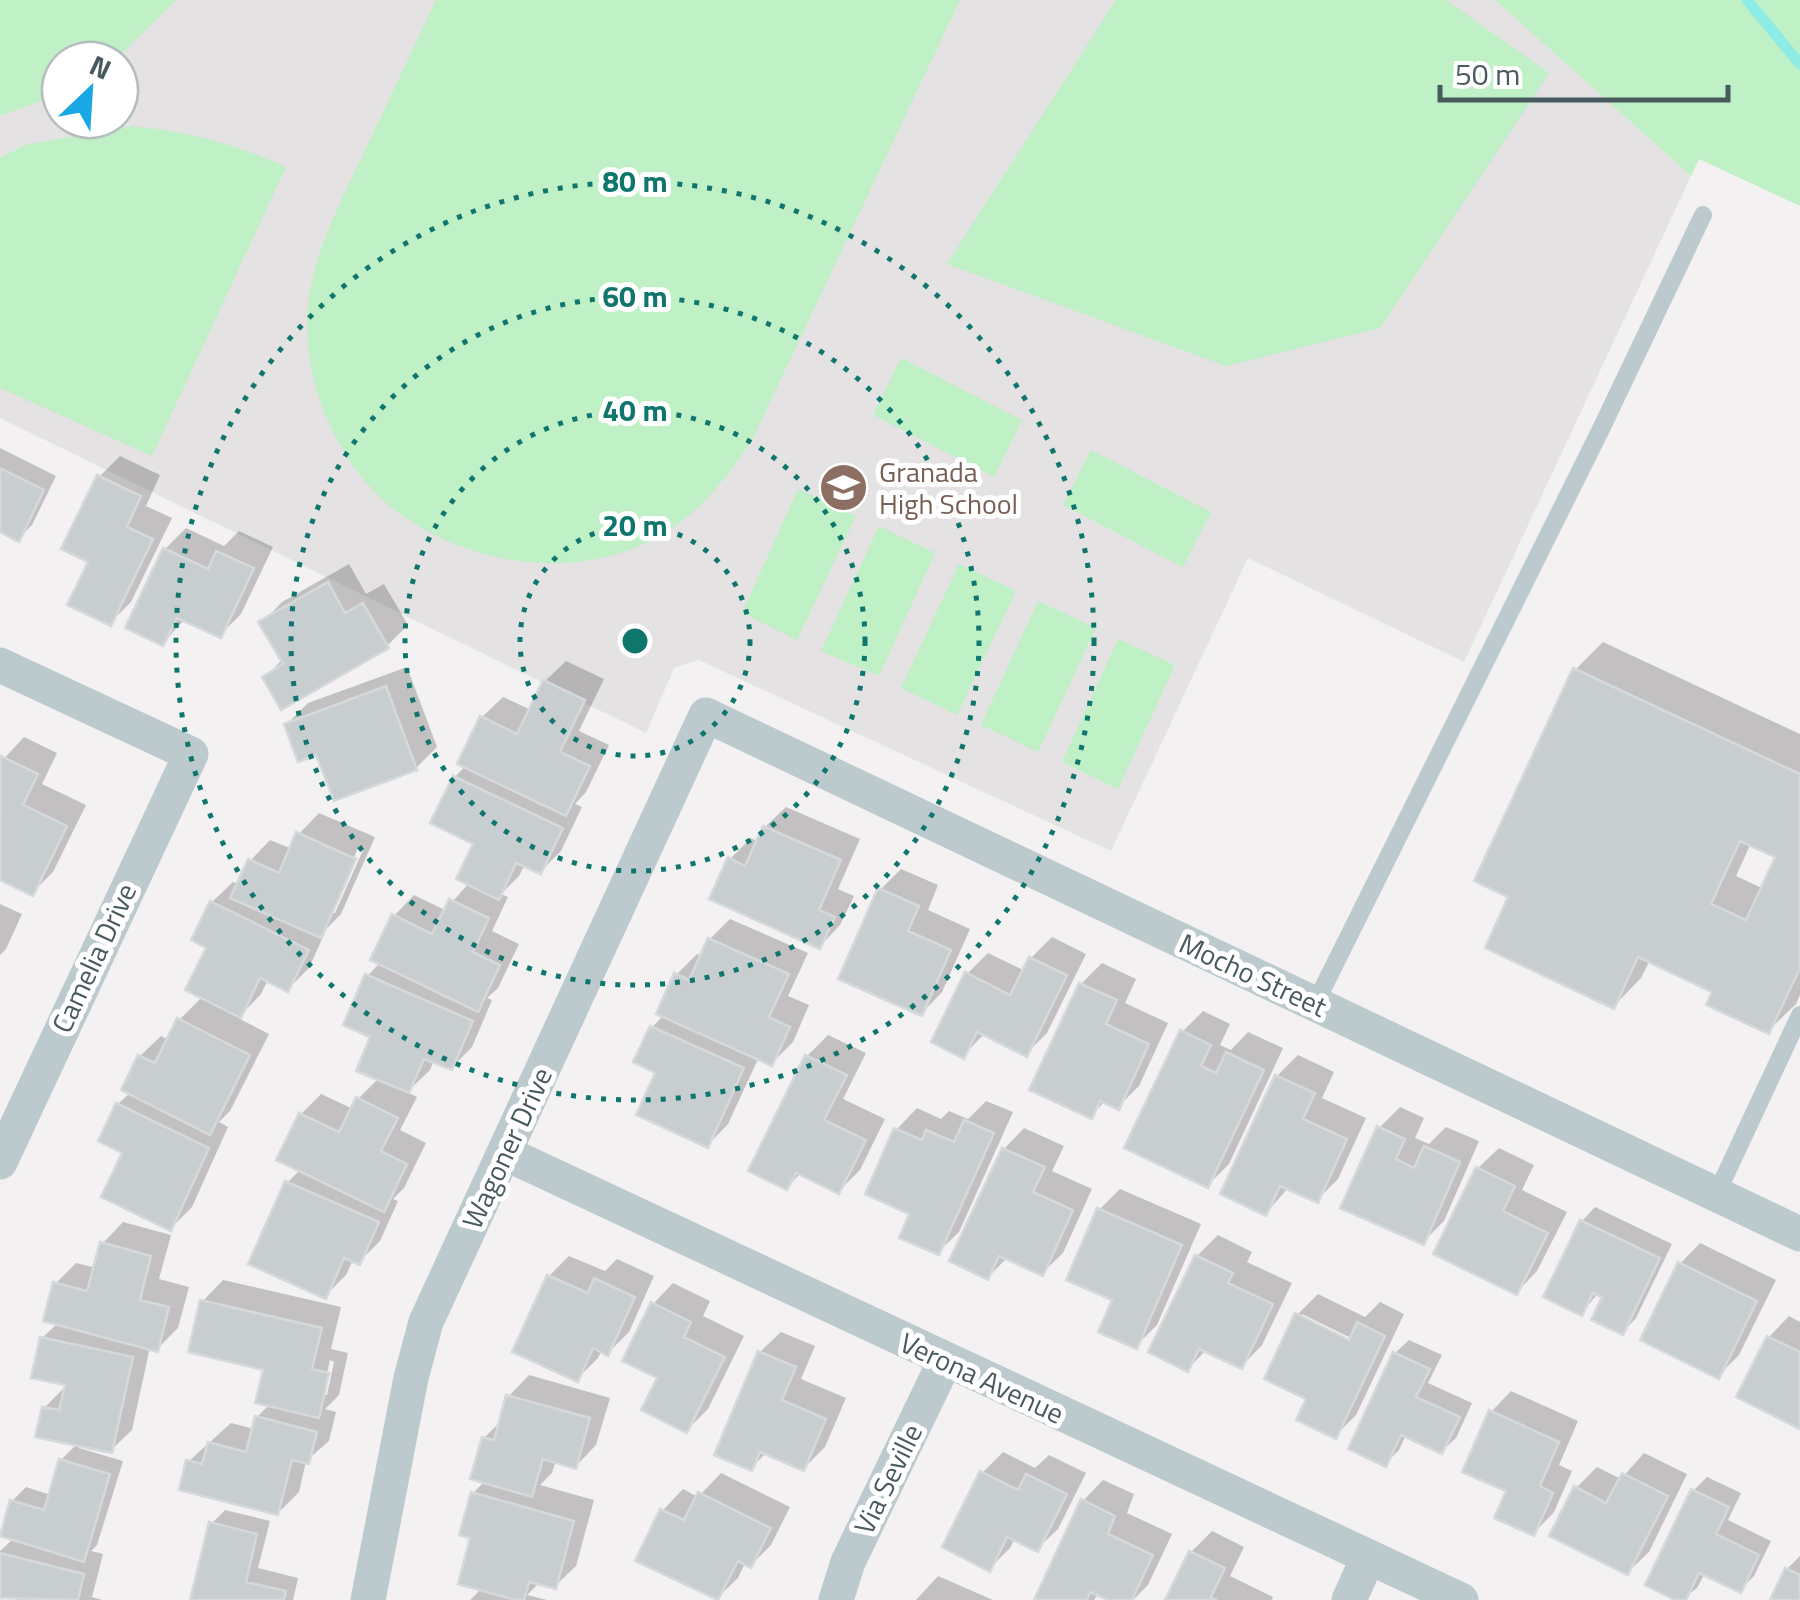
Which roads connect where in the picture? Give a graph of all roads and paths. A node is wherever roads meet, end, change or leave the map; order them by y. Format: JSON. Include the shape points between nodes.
{"nodes":[{"id":1,"x":1703,"y":216,"type":"dead end"},
{"id":2,"x":0,"y":665,"type":"edge"},
{"id":3,"x":706,"y":715,"type":"joint"},
{"id":4,"x":1315,"y":1004,"type":"junction"},
{"id":5,"x":1800,"y":1016,"type":"edge"},
{"id":6,"x":504,"y":1153,"type":"junction"},
{"id":7,"x":0,"y":1162,"type":"edge"},
{"id":8,"x":1716,"y":1194,"type":"junction"},
{"id":9,"x":1799,"y":1233,"type":"edge"},
{"id":10,"x":944,"y":1361,"type":"junction"},
{"id":11,"x":1368,"y":1558,"type":"junction"},
{"id":12,"x":368,"y":1600,"type":"edge"},
{"id":13,"x":836,"y":1600,"type":"edge"},
{"id":14,"x":1349,"y":1600,"type":"edge"},
{"id":15,"x":1461,"y":1600,"type":"edge"}],
"edges":[{"from":1,"to":4,"type":"lane"},
{"from":2,"to":7,"type":"street","name":"Camelia Drive","via":[[191,754]]},
{"from":3,"to":4,"type":"street","name":"Mocho Street"},
{"from":3,"to":6,"type":"street","name":"Wagoner Drive"},
{"from":4,"to":8,"type":"street","name":"Mocho Street"},
{"from":5,"to":8,"type":"lane"},
{"from":6,"to":10,"type":"street","name":"Verona Avenue"},
{"from":6,"to":12,"type":"street","name":"Wagoner Drive","via":[[426,1322]]},
{"from":8,"to":9,"type":"street","name":"Mocho Street"},
{"from":10,"to":11,"type":"street","name":"Verona Avenue"},
{"from":10,"to":13,"type":"street","name":"Via Seville"},
{"from":11,"to":14,"type":"street"},
{"from":11,"to":15,"type":"street","name":"Verona Avenue"}]}
